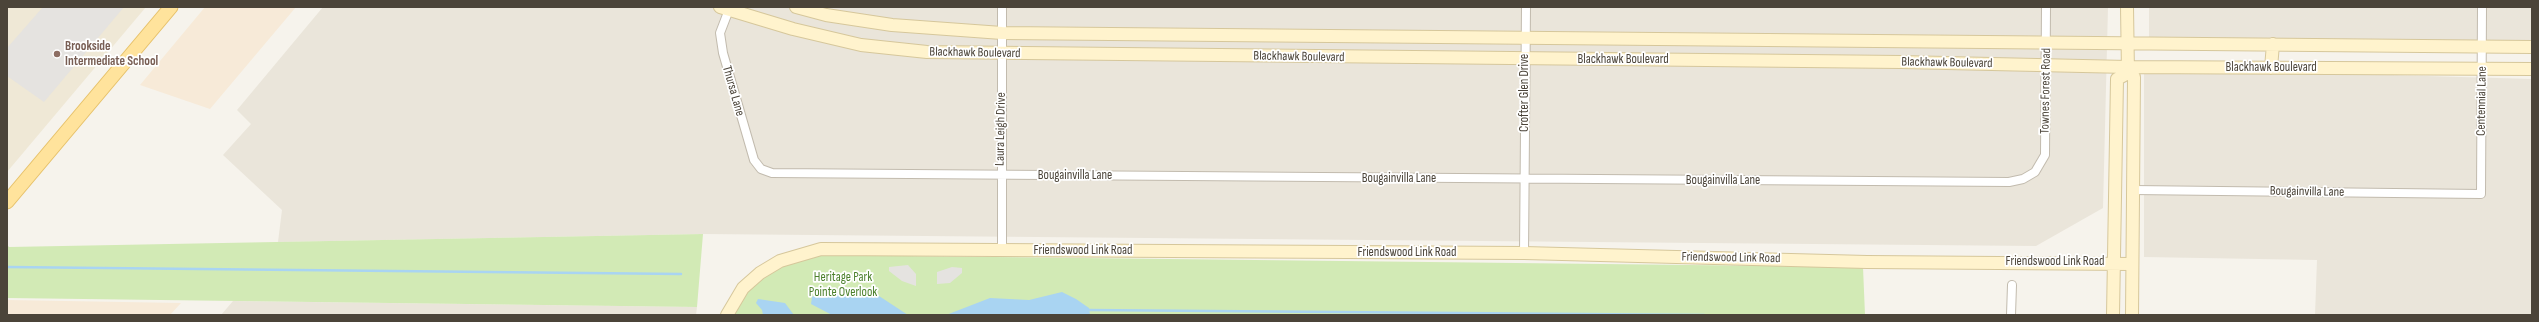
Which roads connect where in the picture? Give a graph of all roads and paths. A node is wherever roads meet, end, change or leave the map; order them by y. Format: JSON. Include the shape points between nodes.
{"nodes":[{"id":1,"x":171,"y":7,"type":"edge"},
{"id":2,"x":796,"y":7,"type":"edge"},
{"id":3,"x":1002,"y":7,"type":"edge"},
{"id":4,"x":1526,"y":7,"type":"edge"},
{"id":5,"x":2046,"y":7,"type":"edge"},
{"id":6,"x":2127,"y":7,"type":"edge"},
{"id":7,"x":2482,"y":7,"type":"edge"},
{"id":8,"x":726,"y":8,"type":"edge"},
{"id":9,"x":1002,"y":33,"type":"junction"},
{"id":10,"x":1243,"y":34,"type":"junction"},
{"id":11,"x":1365,"y":35,"type":"junction"},
{"id":12,"x":1661,"y":38,"type":"junction"},
{"id":13,"x":1525,"y":39,"type":"junction"},
{"id":14,"x":1784,"y":40,"type":"junction"},
{"id":15,"x":1903,"y":42,"type":"junction"},
{"id":16,"x":2127,"y":42,"type":"junction"},
{"id":17,"x":2047,"y":44,"type":"junction"},
{"id":18,"x":2273,"y":44,"type":"junction"},
{"id":19,"x":2482,"y":47,"type":"junction"},
{"id":20,"x":2532,"y":47,"type":"edge"},
{"id":21,"x":1002,"y":53,"type":"junction"},
{"id":22,"x":1243,"y":56,"type":"junction"},
{"id":23,"x":1364,"y":58,"type":"junction"},
{"id":24,"x":1525,"y":60,"type":"junction"},
{"id":25,"x":1661,"y":60,"type":"junction"},
{"id":26,"x":1782,"y":61,"type":"junction"},
{"id":27,"x":1901,"y":62,"type":"junction"},
{"id":28,"x":2046,"y":65,"type":"junction"},
{"id":29,"x":2271,"y":68,"type":"junction"},
{"id":30,"x":2482,"y":68,"type":"junction"},
{"id":31,"x":2532,"y":69,"type":"edge"},
{"id":32,"x":2128,"y":70,"type":"junction"},
{"id":33,"x":762,"y":169,"type":"joint"},
{"id":34,"x":2035,"y":172,"type":"joint"},
{"id":35,"x":1000,"y":176,"type":"junction"},
{"id":36,"x":1525,"y":179,"type":"junction"},
{"id":37,"x":2133,"y":190,"type":"junction"},
{"id":38,"x":2481,"y":194,"type":"joint"},
{"id":39,"x":7,"y":202,"type":"edge"},
{"id":40,"x":1002,"y":250,"type":"junction"},
{"id":41,"x":1524,"y":253,"type":"junction"},
{"id":42,"x":2114,"y":262,"type":"junction"},
{"id":43,"x":2131,"y":264,"type":"junction"},
{"id":44,"x":2012,"y":285,"type":"dead end"},
{"id":45,"x":728,"y":315,"type":"edge"},
{"id":46,"x":2011,"y":315,"type":"edge"},
{"id":47,"x":2113,"y":315,"type":"edge"},
{"id":48,"x":2132,"y":315,"type":"edge"}],
"edges":[{"from":1,"to":39,"type":"main road"},
{"from":2,"to":9,"type":"main road","name":"Blackhawk Boulevard","via":[[826,15],[892,25]]},
{"from":3,"to":9,"type":"street","name":"Laura Leigh Drive"},
{"from":4,"to":13,"type":"street","name":"Crofter Glen Drive"},
{"from":5,"to":17,"type":"street","name":"Townes Forest Road"},
{"from":6,"to":16,"type":"main road"},
{"from":7,"to":19,"type":"street","name":"Centennial Lane"},
{"from":8,"to":21,"type":"main road","name":"Blackhawk Boulevard","via":[[793,30],[861,44],[927,52]]},
{"from":8,"to":33,"type":"street","name":"Thursa Lane","via":[[720,33],[723,53],[751,151]]},
{"from":9,"to":10,"type":"main road","name":"Blackhawk Boulevard"},
{"from":9,"to":21,"type":"street","name":"Laura Leigh Drive"},
{"from":10,"to":11,"type":"main road","name":"Blackhawk Boulevard"},
{"from":10,"to":22,"type":"main road"},
{"from":11,"to":13,"type":"main road","name":"Blackhawk Boulevard"},
{"from":11,"to":23,"type":"main road"},
{"from":12,"to":13,"type":"main road","name":"Blackhawk Boulevard"},
{"from":12,"to":14,"type":"main road","name":"Blackhawk Boulevard"},
{"from":12,"to":25,"type":"main road"},
{"from":13,"to":24,"type":"street","name":"Crofter Glen Drive"},
{"from":14,"to":15,"type":"main road","name":"Blackhawk Boulevard"},
{"from":14,"to":26,"type":"main road"},
{"from":15,"to":17,"type":"main road","name":"Blackhawk Boulevard"},
{"from":15,"to":27,"type":"main road"},
{"from":16,"to":17,"type":"main road","name":"Blackhawk Boulevard"},
{"from":16,"to":18,"type":"main road","name":"Blackhawk Boulevard"},
{"from":16,"to":32,"type":"main road"},
{"from":17,"to":28,"type":"street","name":"Townes Forest Road"},
{"from":18,"to":19,"type":"main road","name":"Blackhawk Boulevard"},
{"from":18,"to":29,"type":"main road"},
{"from":19,"to":20,"type":"main road","name":"Blackhawk Boulevard"},
{"from":19,"to":30,"type":"street","name":"Centennial Lane"},
{"from":21,"to":22,"type":"main road","name":"Blackhawk Boulevard"},
{"from":21,"to":35,"type":"street","name":"Laura Leigh Drive"},
{"from":22,"to":23,"type":"main road","name":"Blackhawk Boulevard"},
{"from":23,"to":24,"type":"main road","name":"Blackhawk Boulevard"},
{"from":24,"to":25,"type":"main road","name":"Blackhawk Boulevard"},
{"from":24,"to":36,"type":"street","name":"Crofter Glen Drive"},
{"from":25,"to":26,"type":"main road","name":"Blackhawk Boulevard"},
{"from":26,"to":27,"type":"main road","name":"Blackhawk Boulevard"},
{"from":27,"to":28,"type":"main road","name":"Blackhawk Boulevard"},
{"from":28,"to":32,"type":"main road","name":"Blackhawk Boulevard"},
{"from":28,"to":34,"type":"street","name":"Townes Forest Road","via":[[2045,155]]},
{"from":29,"to":30,"type":"main road","name":"Blackhawk Boulevard"},
{"from":29,"to":32,"type":"main road","name":"Blackhawk Boulevard"},
{"from":30,"to":31,"type":"main road","name":"Blackhawk Boulevard"},
{"from":30,"to":38,"type":"street","name":"Centennial Lane"},
{"from":32,"to":37,"type":"main road","via":[[2134,77]]},
{"from":32,"to":42,"type":"main road","name":"Friendswood Link Road","via":[[2118,78]]},
{"from":33,"to":35,"type":"street","name":"Bougainvilla Lane","via":[[772,173]]},
{"from":34,"to":36,"type":"street","name":"Bougainvilla Lane","via":[[2023,179],[2009,182]]},
{"from":35,"to":36,"type":"street","name":"Bougainvilla Lane"},
{"from":35,"to":40,"type":"street","name":"Laura Leigh Drive"},
{"from":36,"to":41,"type":"street","name":"Crofter Glen Drive"},
{"from":37,"to":38,"type":"street","name":"Bougainvilla Lane"},
{"from":37,"to":43,"type":"main road"},
{"from":40,"to":41,"type":"main road","name":"Friendswood Link Road"},
{"from":40,"to":45,"type":"main road","name":"Friendswood Link Road","via":[[821,249],[797,255],[767,269],[743,288]]},
{"from":41,"to":42,"type":"main road","name":"Friendswood Link Road","via":[[1867,262]]},
{"from":42,"to":43,"type":"main road","name":"Friendswood Link Road"},
{"from":42,"to":47,"type":"main road"},
{"from":43,"to":48,"type":"main road"},
{"from":44,"to":46,"type":"street"}]}
